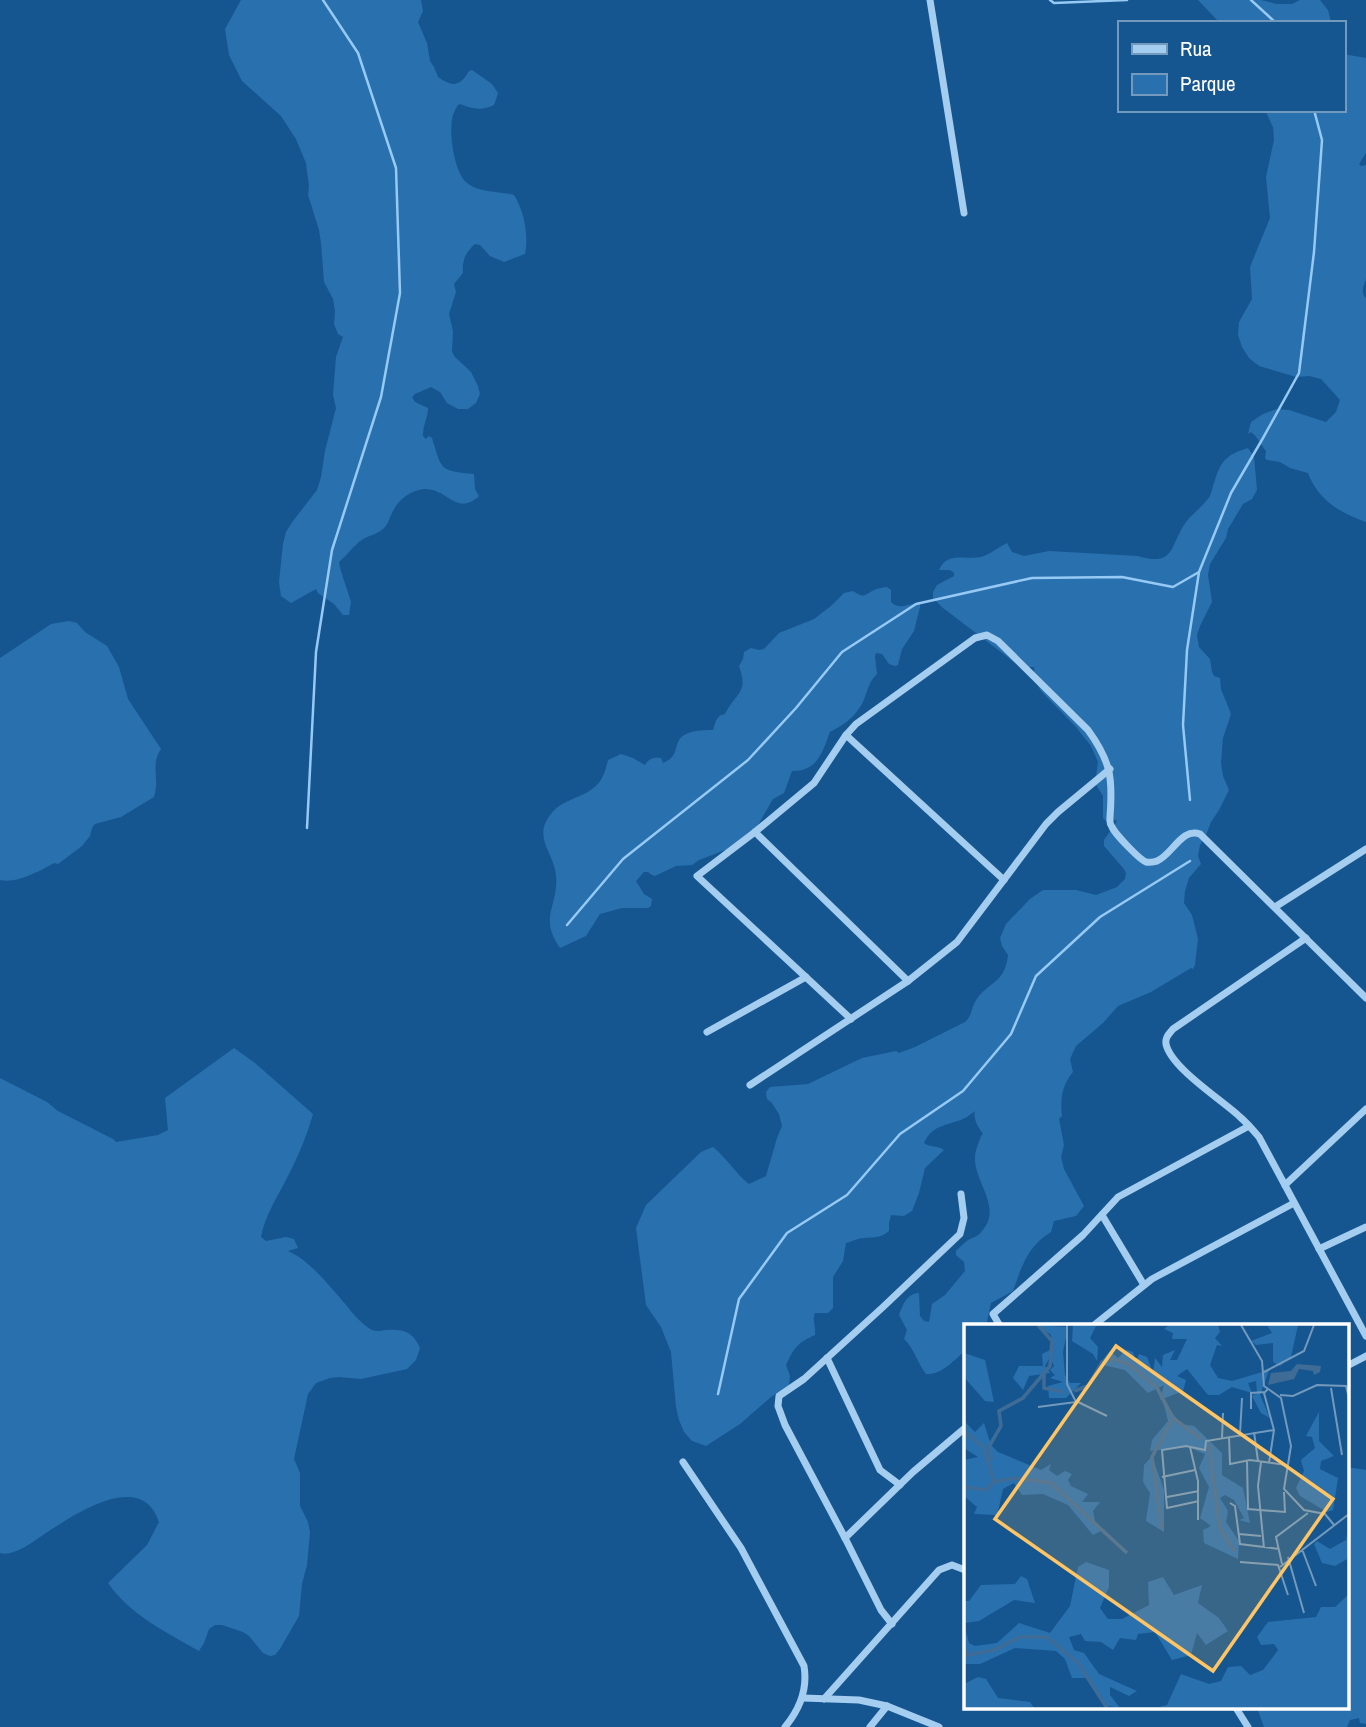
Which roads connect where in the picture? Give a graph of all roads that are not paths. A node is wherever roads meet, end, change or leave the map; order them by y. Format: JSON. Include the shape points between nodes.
{"nodes":[{"id":1,"x":930,"y":0,"type":"edge"},
{"id":2,"x":964,"y":213,"type":"dead end"},
{"id":3,"x":846,"y":735,"type":"junction"},
{"id":4,"x":1110,"y":769,"type":"junction"},
{"id":5,"x":755,"y":832,"type":"junction"},
{"id":6,"x":1366,"y":849,"type":"edge"},
{"id":7,"x":1004,"y":880,"type":"junction"},
{"id":8,"x":1275,"y":907,"type":"junction"},
{"id":9,"x":1306,"y":938,"type":"junction"},
{"id":10,"x":806,"y":977,"type":"junction"},
{"id":11,"x":908,"y":981,"type":"junction"},
{"id":12,"x":1364,"y":992,"type":"edge"},
{"id":13,"x":851,"y":1019,"type":"junction"},
{"id":14,"x":707,"y":1032,"type":"dead end"},
{"id":15,"x":750,"y":1085,"type":"dead end"},
{"id":16,"x":1366,"y":1109,"type":"edge"},
{"id":17,"x":1249,"y":1126,"type":"junction"},
{"id":18,"x":1284,"y":1185,"type":"junction"},
{"id":19,"x":961,"y":1194,"type":"dead end"},
{"id":20,"x":1294,"y":1203,"type":"junction"},
{"id":21,"x":1102,"y":1215,"type":"junction"},
{"id":22,"x":1366,"y":1227,"type":"edge"},
{"id":23,"x":1319,"y":1249,"type":"junction"},
{"id":24,"x":1144,"y":1285,"type":"junction"},
{"id":25,"x":999,"y":1324,"type":"edge"},
{"id":26,"x":1095,"y":1324,"type":"edge"},
{"id":27,"x":1366,"y":1336,"type":"edge"},
{"id":28,"x":1366,"y":1356,"type":"edge"},
{"id":29,"x":827,"y":1358,"type":"junction"},
{"id":30,"x":1348,"y":1365,"type":"edge"},
{"id":31,"x":964,"y":1429,"type":"edge"},
{"id":32,"x":682,"y":1462,"type":"dead end"},
{"id":33,"x":900,"y":1485,"type":"junction"},
{"id":34,"x":845,"y":1538,"type":"junction"},
{"id":35,"x":964,"y":1570,"type":"edge"},
{"id":36,"x":892,"y":1624,"type":"junction"},
{"id":37,"x":803,"y":1698,"type":"junction"},
{"id":38,"x":824,"y":1699,"type":"junction"},
{"id":39,"x":887,"y":1706,"type":"junction"},
{"id":40,"x":1237,"y":1710,"type":"edge"},
{"id":41,"x":785,"y":1727,"type":"edge"},
{"id":42,"x":870,"y":1727,"type":"edge"},
{"id":43,"x":939,"y":1727,"type":"edge"},
{"id":44,"x":1248,"y":1727,"type":"edge"}],
"edges":[{"from":1,"to":2,"type":"street"},
{"from":3,"to":4,"type":"street","via":[[975,638],[988,635],[1088,730]]},
{"from":3,"to":5,"type":"street","via":[[814,783]]},
{"from":3,"to":7,"type":"street"},
{"from":4,"to":7,"type":"street","via":[[1046,824]]},
{"from":4,"to":8,"type":"street","via":[[1110,824],[1145,862],[1162,859],[1188,834],[1200,834]]},
{"from":5,"to":10,"type":"street","via":[[697,876]]},
{"from":5,"to":11,"type":"street"},
{"from":6,"to":8,"type":"street"},
{"from":7,"to":11,"type":"street","via":[[957,942]]},
{"from":8,"to":9,"type":"street"},
{"from":9,"to":12,"type":"street"},
{"from":9,"to":17,"type":"street","via":[[1167,1036],[1171,1054],[1187,1073]]},
{"from":10,"to":13,"type":"street"},
{"from":10,"to":14,"type":"street"},
{"from":11,"to":13,"type":"street"},
{"from":13,"to":15,"type":"street"},
{"from":16,"to":18,"type":"street"},
{"from":17,"to":18,"type":"street"},
{"from":17,"to":21,"type":"street","via":[[1118,1197]]},
{"from":18,"to":20,"type":"street"},
{"from":19,"to":29,"type":"street","via":[[964,1217],[960,1234]]},
{"from":20,"to":23,"type":"street"},
{"from":20,"to":24,"type":"street"},
{"from":21,"to":24,"type":"street"},
{"from":21,"to":25,"type":"street","via":[[993,1314]]},
{"from":22,"to":23,"type":"street"},
{"from":23,"to":27,"type":"street"},
{"from":24,"to":26,"type":"street"},
{"from":28,"to":30,"type":"street"},
{"from":29,"to":33,"type":"street","via":[[880,1470]]},
{"from":29,"to":34,"type":"street","via":[[779,1396],[778,1406]]},
{"from":31,"to":33,"type":"street"},
{"from":32,"to":37,"type":"street","via":[[741,1548],[804,1666]]},
{"from":33,"to":34,"type":"street"},
{"from":34,"to":36,"type":"street"},
{"from":35,"to":36,"type":"street","via":[[952,1565],[939,1570]]},
{"from":36,"to":38,"type":"street"},
{"from":37,"to":38,"type":"street"},
{"from":37,"to":41,"type":"street"},
{"from":38,"to":39,"type":"street"},
{"from":39,"to":42,"type":"street"},
{"from":39,"to":43,"type":"street"},
{"from":40,"to":44,"type":"street"}]}
